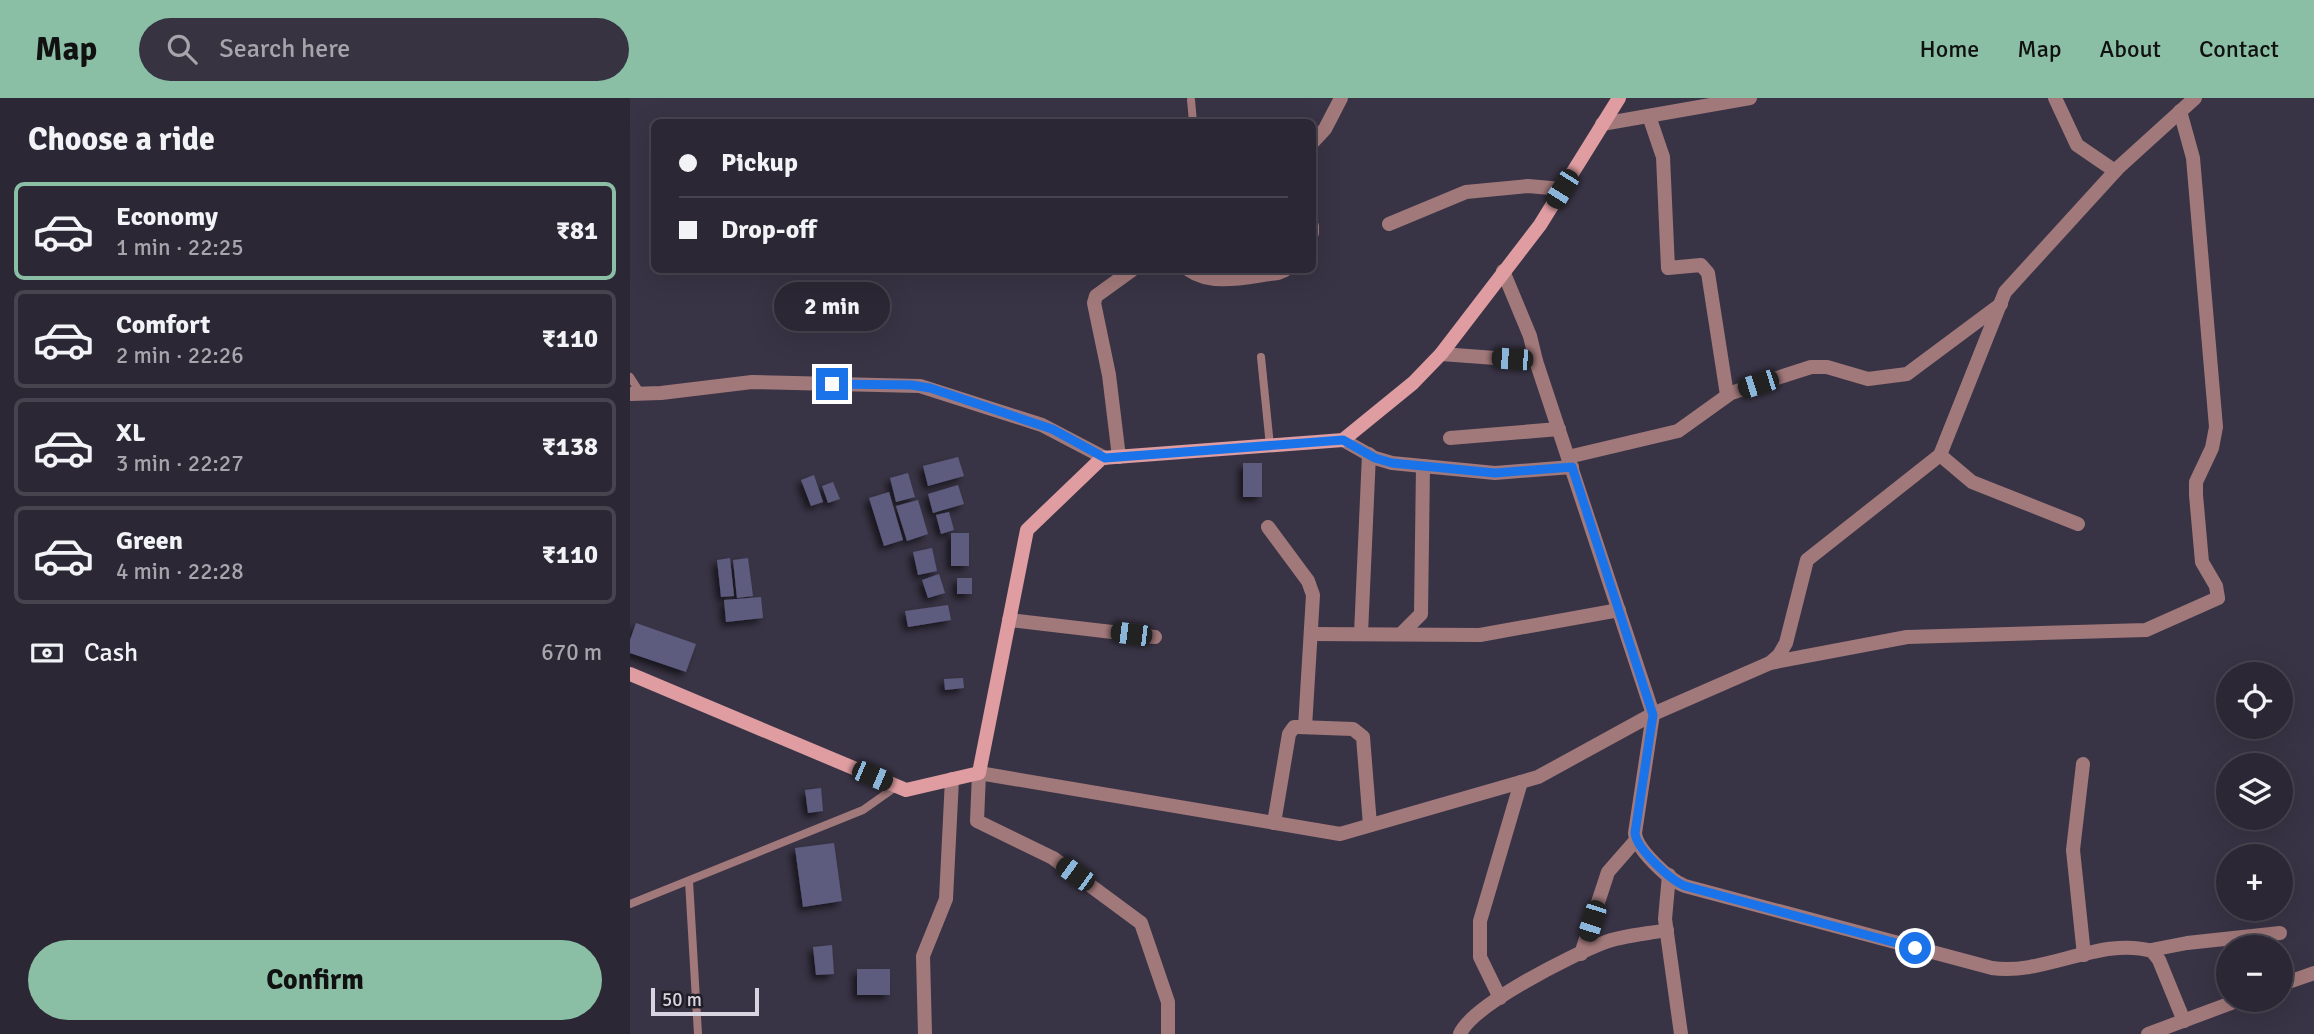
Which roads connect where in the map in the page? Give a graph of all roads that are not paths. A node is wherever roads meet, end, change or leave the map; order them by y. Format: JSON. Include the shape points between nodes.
{"nodes":[{"id":1,"x":1340,"y":98,"type":"edge"},
{"id":2,"x":1619,"y":98,"type":"edge"},
{"id":3,"x":1750,"y":98,"type":"edge"},
{"id":4,"x":2055,"y":98,"type":"edge"},
{"id":5,"x":2195,"y":98,"type":"edge"},
{"id":6,"x":1191,"y":100,"type":"dead end"},
{"id":7,"x":2180,"y":111,"type":"junction"},
{"id":8,"x":1649,"y":116,"type":"junction"},
{"id":9,"x":1193,"y":119,"type":"edge"},
{"id":10,"x":1602,"y":124,"type":"junction"},
{"id":11,"x":1316,"y":139,"type":"edge"},
{"id":12,"x":2115,"y":171,"type":"junction"},
{"id":13,"x":1562,"y":189,"type":"junction"},
{"id":14,"x":1389,"y":225,"type":"dead end"},
{"id":15,"x":1503,"y":271,"type":"junction"},
{"id":16,"x":1128,"y":273,"type":"edge"},
{"id":17,"x":1194,"y":273,"type":"edge"},
{"id":18,"x":1278,"y":273,"type":"edge"},
{"id":19,"x":2001,"y":304,"type":"junction"},
{"id":20,"x":1441,"y":354,"type":"junction"},
{"id":21,"x":1261,"y":357,"type":"dead end"},
{"id":22,"x":1536,"y":360,"type":"junction"},
{"id":23,"x":630,"y":377,"type":"edge"},
{"id":24,"x":636,"y":394,"type":"edge"},
{"id":25,"x":1727,"y":395,"type":"junction"},
{"id":26,"x":1559,"y":429,"type":"junction"},
{"id":27,"x":1450,"y":438,"type":"dead end"},
{"id":28,"x":1343,"y":440,"type":"junction"},
{"id":29,"x":1270,"y":446,"type":"junction"},
{"id":30,"x":1369,"y":454,"type":"junction"},
{"id":31,"x":1940,"y":455,"type":"junction"},
{"id":32,"x":1112,"y":457,"type":"junction"},
{"id":33,"x":1570,"y":462,"type":"junction"},
{"id":34,"x":1423,"y":466,"type":"junction"},
{"id":35,"x":2078,"y":524,"type":"dead end"},
{"id":36,"x":1268,"y":527,"type":"dead end"},
{"id":37,"x":1619,"y":610,"type":"junction"},
{"id":38,"x":1009,"y":620,"type":"junction"},
{"id":39,"x":1311,"y":634,"type":"junction"},
{"id":40,"x":1361,"y":634,"type":"junction"},
{"id":41,"x":1401,"y":634,"type":"junction"},
{"id":42,"x":1155,"y":637,"type":"dead end"},
{"id":43,"x":1770,"y":663,"type":"junction"},
{"id":44,"x":630,"y":674,"type":"edge"},
{"id":45,"x":1653,"y":715,"type":"junction"},
{"id":46,"x":1306,"y":727,"type":"junction"},
{"id":47,"x":2083,"y":764,"type":"dead end"},
{"id":48,"x":979,"y":773,"type":"junction"},
{"id":49,"x":952,"y":779,"type":"junction"},
{"id":50,"x":1521,"y":782,"type":"junction"},
{"id":51,"x":897,"y":786,"type":"junction"},
{"id":52,"x":1274,"y":823,"type":"junction"},
{"id":53,"x":1370,"y":825,"type":"junction"},
{"id":54,"x":1636,"y":840,"type":"junction"},
{"id":55,"x":1669,"y":875,"type":"junction"},
{"id":56,"x":690,"y":881,"type":"junction"},
{"id":57,"x":630,"y":904,"type":"edge"},
{"id":58,"x":1667,"y":930,"type":"junction"},
{"id":59,"x":2280,"y":933,"type":"dead end"},
{"id":60,"x":2151,"y":950,"type":"junction"},
{"id":61,"x":1581,"y":954,"type":"junction"},
{"id":62,"x":2084,"y":955,"type":"junction"},
{"id":63,"x":2314,"y":973,"type":"edge"},
{"id":64,"x":2293,"y":980,"type":"edge"},
{"id":65,"x":1500,"y":998,"type":"junction"},
{"id":66,"x":2216,"y":1009,"type":"edge"},
{"id":67,"x":2184,"y":1021,"type":"junction"},
{"id":68,"x":698,"y":1034,"type":"edge"},
{"id":69,"x":925,"y":1034,"type":"edge"},
{"id":70,"x":1168,"y":1034,"type":"edge"},
{"id":71,"x":1460,"y":1034,"type":"edge"},
{"id":72,"x":1681,"y":1034,"type":"edge"},
{"id":73,"x":2148,"y":1034,"type":"edge"}],
"edges":[{"from":1,"to":11,"type":"street"},
{"from":2,"to":10,"type":"main road"},
{"from":3,"to":8,"type":"street"},
{"from":4,"to":12,"type":"street","via":[[2077,145]]},
{"from":5,"to":7,"type":"street"},
{"from":6,"to":9,"type":"lane"},
{"from":7,"to":12,"type":"street"},
{"from":7,"to":43,"type":"street","via":[[2193,158],[2216,427],[2196,482],[2196,495],[2202,562],[2218,598],[2146,630],[1907,636]]},
{"from":8,"to":10,"type":"street"},
{"from":8,"to":25,"type":"street","via":[[1663,157],[1668,268],[1701,265],[1708,273]]},
{"from":10,"to":13,"type":"main road"},
{"from":12,"to":19,"type":"street","via":[[2005,292]]},
{"from":13,"to":14,"type":"street","via":[[1528,186],[1466,192]]},
{"from":13,"to":15,"type":"main road"},
{"from":15,"to":20,"type":"main road"},
{"from":15,"to":22,"type":"street"},
{"from":16,"to":32,"type":"street","via":[[1096,296],[1094,303],[1109,375]]},
{"from":17,"to":18,"type":"street","via":[[1213,280]]},
{"from":19,"to":25,"type":"street","via":[[1912,372],[1868,379],[1819,366]]},
{"from":19,"to":31,"type":"street"},
{"from":20,"to":22,"type":"street"},
{"from":20,"to":28,"type":"main road"},
{"from":21,"to":29,"type":"lane"},
{"from":22,"to":26,"type":"street"},
{"from":23,"to":24,"type":"lane"},
{"from":24,"to":32,"type":"street","via":[[752,382],[920,386],[1052,429]]},
{"from":25,"to":33,"type":"street","via":[[1678,431]]},
{"from":26,"to":27,"type":"street"},
{"from":26,"to":33,"type":"street"},
{"from":28,"to":29,"type":"main road"},
{"from":28,"to":30,"type":"street"},
{"from":29,"to":32,"type":"main road"},
{"from":30,"to":34,"type":"street","via":[[1392,463]]},
{"from":30,"to":40,"type":"street"},
{"from":31,"to":35,"type":"street","via":[[1972,482]]},
{"from":31,"to":43,"type":"street","via":[[1807,560],[1786,643]]},
{"from":32,"to":38,"type":"main road","via":[[1102,458],[1027,530]]},
{"from":33,"to":34,"type":"street","via":[[1495,473]]},
{"from":33,"to":37,"type":"street"},
{"from":34,"to":41,"type":"street","via":[[1421,614]]},
{"from":36,"to":39,"type":"street","via":[[1312,588]]},
{"from":37,"to":41,"type":"street","via":[[1480,635]]},
{"from":37,"to":45,"type":"street"},
{"from":38,"to":42,"type":"street"},
{"from":38,"to":48,"type":"main road"},
{"from":39,"to":40,"type":"street"},
{"from":39,"to":46,"type":"street"},
{"from":40,"to":41,"type":"street"},
{"from":43,"to":45,"type":"street"},
{"from":44,"to":51,"type":"main road"},
{"from":45,"to":50,"type":"street"},
{"from":45,"to":54,"type":"street"},
{"from":46,"to":52,"type":"street","via":[[1294,727],[1289,734]]},
{"from":46,"to":53,"type":"street","via":[[1353,729],[1363,737]]},
{"from":47,"to":62,"type":"street","via":[[2073,850]]},
{"from":48,"to":49,"type":"main road"},
{"from":48,"to":52,"type":"street"},
{"from":48,"to":70,"type":"street","via":[[977,821],[1053,858],[1141,923],[1168,1002]]},
{"from":49,"to":51,"type":"main road","via":[[906,790]]},
{"from":49,"to":69,"type":"street","via":[[946,899],[923,956]]},
{"from":50,"to":53,"type":"street"},
{"from":50,"to":65,"type":"street","via":[[1480,921],[1480,957]]},
{"from":51,"to":56,"type":"lane","via":[[863,810]]},
{"from":52,"to":53,"type":"street","via":[[1340,834]]},
{"from":54,"to":55,"type":"street"},
{"from":54,"to":61,"type":"street","via":[[1608,872]]},
{"from":55,"to":58,"type":"street"},
{"from":55,"to":62,"type":"street","via":[[1685,886],[1992,968],[2013,970]]},
{"from":56,"to":57,"type":"lane"},
{"from":56,"to":68,"type":"lane"},
{"from":58,"to":61,"type":"street","via":[[1610,940]]},
{"from":58,"to":72,"type":"street"},
{"from":59,"to":60,"type":"street"},
{"from":60,"to":62,"type":"street","via":[[2120,948]]},
{"from":60,"to":67,"type":"street"},
{"from":61,"to":65,"type":"street"},
{"from":63,"to":64,"type":"street"},
{"from":65,"to":71,"type":"street","via":[[1466,1023]]},
{"from":66,"to":67,"type":"street"},
{"from":67,"to":73,"type":"street"}]}
